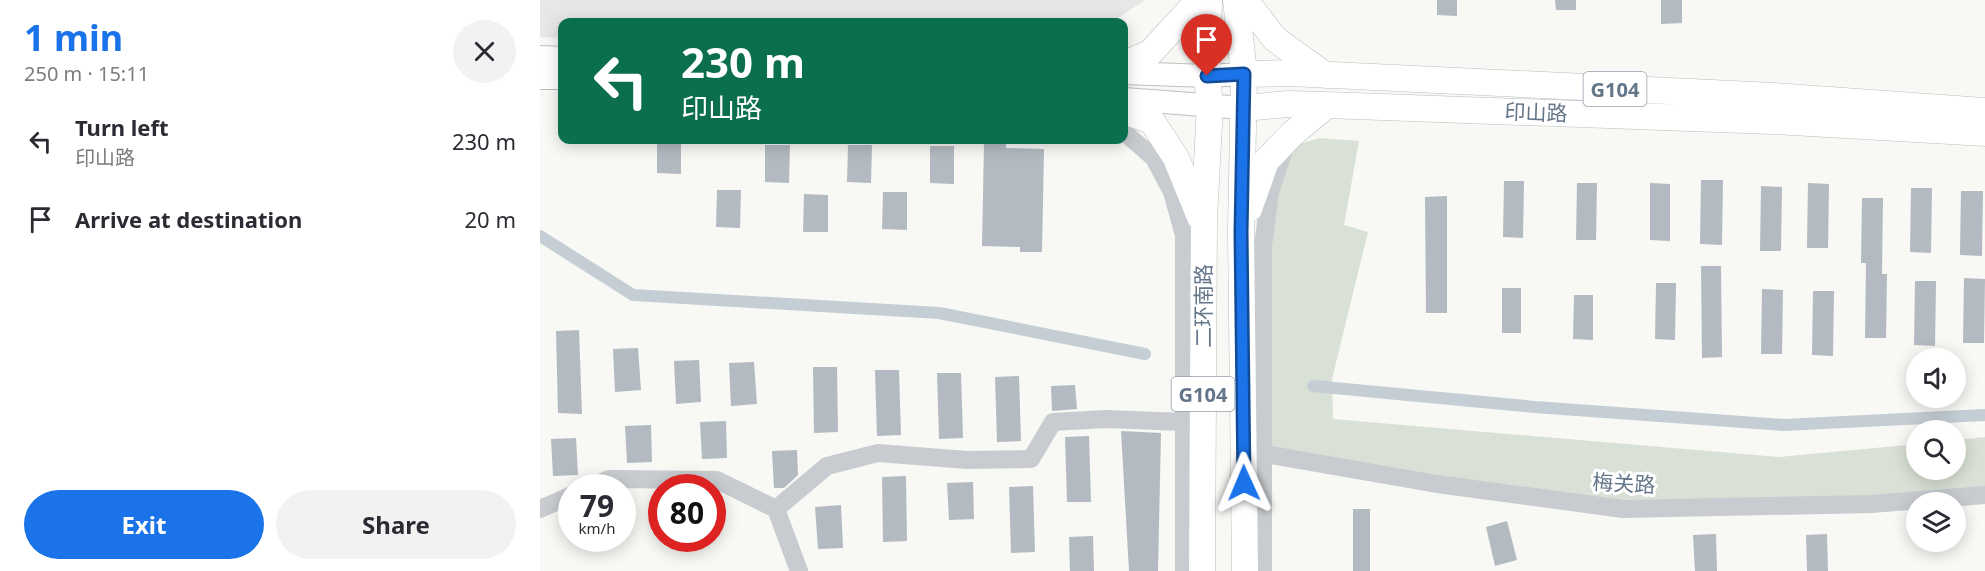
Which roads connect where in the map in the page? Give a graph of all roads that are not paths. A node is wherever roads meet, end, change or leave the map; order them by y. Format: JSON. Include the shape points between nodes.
{"nodes":[{"id":1,"x":1199,"y":0,"type":"edge"},
{"id":2,"x":1209,"y":0,"type":"edge"},
{"id":3,"x":1236,"y":0,"type":"edge"},
{"id":4,"x":1245,"y":0,"type":"edge"},
{"id":5,"x":540,"y":57,"type":"edge"},
{"id":6,"x":558,"y":58,"type":"edge"},
{"id":7,"x":1128,"y":62,"type":"edge"},
{"id":8,"x":1128,"y":73,"type":"edge"},
{"id":9,"x":1244,"y":74,"type":"junction"},
{"id":10,"x":1325,"y":75,"type":"junction"},
{"id":11,"x":1207,"y":76,"type":"junction"},
{"id":12,"x":540,"y":78,"type":"edge"},
{"id":13,"x":558,"y":78,"type":"edge"},
{"id":14,"x":1128,"y":99,"type":"edge"},
{"id":15,"x":1327,"y":105,"type":"junction"},
{"id":16,"x":1210,"y":106,"type":"junction"},
{"id":17,"x":1244,"y":108,"type":"junction"},
{"id":18,"x":1985,"y":111,"type":"edge"},
{"id":19,"x":1128,"y":112,"type":"edge"},
{"id":20,"x":1985,"y":133,"type":"edge"},
{"id":21,"x":1128,"y":135,"type":"edge"},
{"id":22,"x":1287,"y":138,"type":"junction"},
{"id":23,"x":1204,"y":226,"type":"junction"},
{"id":24,"x":1241,"y":232,"type":"junction"},
{"id":25,"x":1184,"y":422,"type":"junction"},
{"id":26,"x":1264,"y":454,"type":"junction"},
{"id":27,"x":636,"y":479,"type":"edge"},
{"id":28,"x":1985,"y":495,"type":"edge"},
{"id":29,"x":558,"y":501,"type":"edge"},
{"id":30,"x":540,"y":509,"type":"edge"},
{"id":31,"x":776,"y":509,"type":"junction"},
{"id":32,"x":799,"y":571,"type":"edge"},
{"id":33,"x":1184,"y":571,"type":"edge"},
{"id":34,"x":1202,"y":571,"type":"edge"},
{"id":35,"x":1245,"y":571,"type":"edge"},
{"id":36,"x":1263,"y":571,"type":"edge"}],
"edges":[{"from":1,"to":7,"type":"highway","via":[[1150,53]]},
{"from":2,"to":11,"type":"highway","number":"G104"},
{"from":3,"to":9,"type":"highway","number":"G104"},
{"from":4,"to":10,"type":"highway","via":[[1275,39]]},
{"from":5,"to":6,"type":"main road"},
{"from":8,"to":11,"type":"main road","name":"印山路"},
{"from":9,"to":10,"type":"highway","name":"印山路","number":"G104"},
{"from":9,"to":11,"type":"main road","name":"印山路"},
{"from":9,"to":17,"type":"highway","name":"二环南路","number":"G104"},
{"from":10,"to":18,"type":"highway","name":"印山路","number":"G104","via":[[1774,96]]},
{"from":11,"to":16,"type":"highway","name":"二环南路","number":"G104"},
{"from":12,"to":13,"type":"main road"},
{"from":14,"to":16,"type":"main road","name":"印山路"},
{"from":15,"to":17,"type":"highway","name":"印山路","number":"G104"},
{"from":15,"to":20,"type":"highway","name":"印山路","number":"G104"},
{"from":15,"to":22,"type":"highway"},
{"from":16,"to":17,"type":"main road","name":"印山路"},
{"from":16,"to":23,"type":"highway","name":"二环南路","number":"G104"},
{"from":17,"to":24,"type":"highway","name":"二环南路","number":"G104"},
{"from":19,"to":23,"type":"highway","via":[[1152,121],[1176,158]]},
{"from":21,"to":25,"type":"street","via":[[1154,158],[1172,192],[1184,235]]},
{"from":22,"to":24,"type":"highway","via":[[1266,161]]},
{"from":22,"to":26,"type":"street","via":[[1270,192],[1263,246]]},
{"from":23,"to":34,"type":"highway","name":"二环南路","number":"G104"},
{"from":24,"to":35,"type":"highway","name":"二环南路","number":"G104"},
{"from":25,"to":31,"type":"street","via":[[1053,422],[1031,459],[967,460],[878,453],[827,466]]},
{"from":25,"to":33,"type":"street"},
{"from":26,"to":28,"type":"street","name":"梅关路","via":[[1437,484],[1623,509],[1871,504]]},
{"from":26,"to":36,"type":"street"},
{"from":27,"to":31,"type":"street","via":[[717,480]]},
{"from":29,"to":30,"type":"street"},
{"from":31,"to":32,"type":"street"}]}
